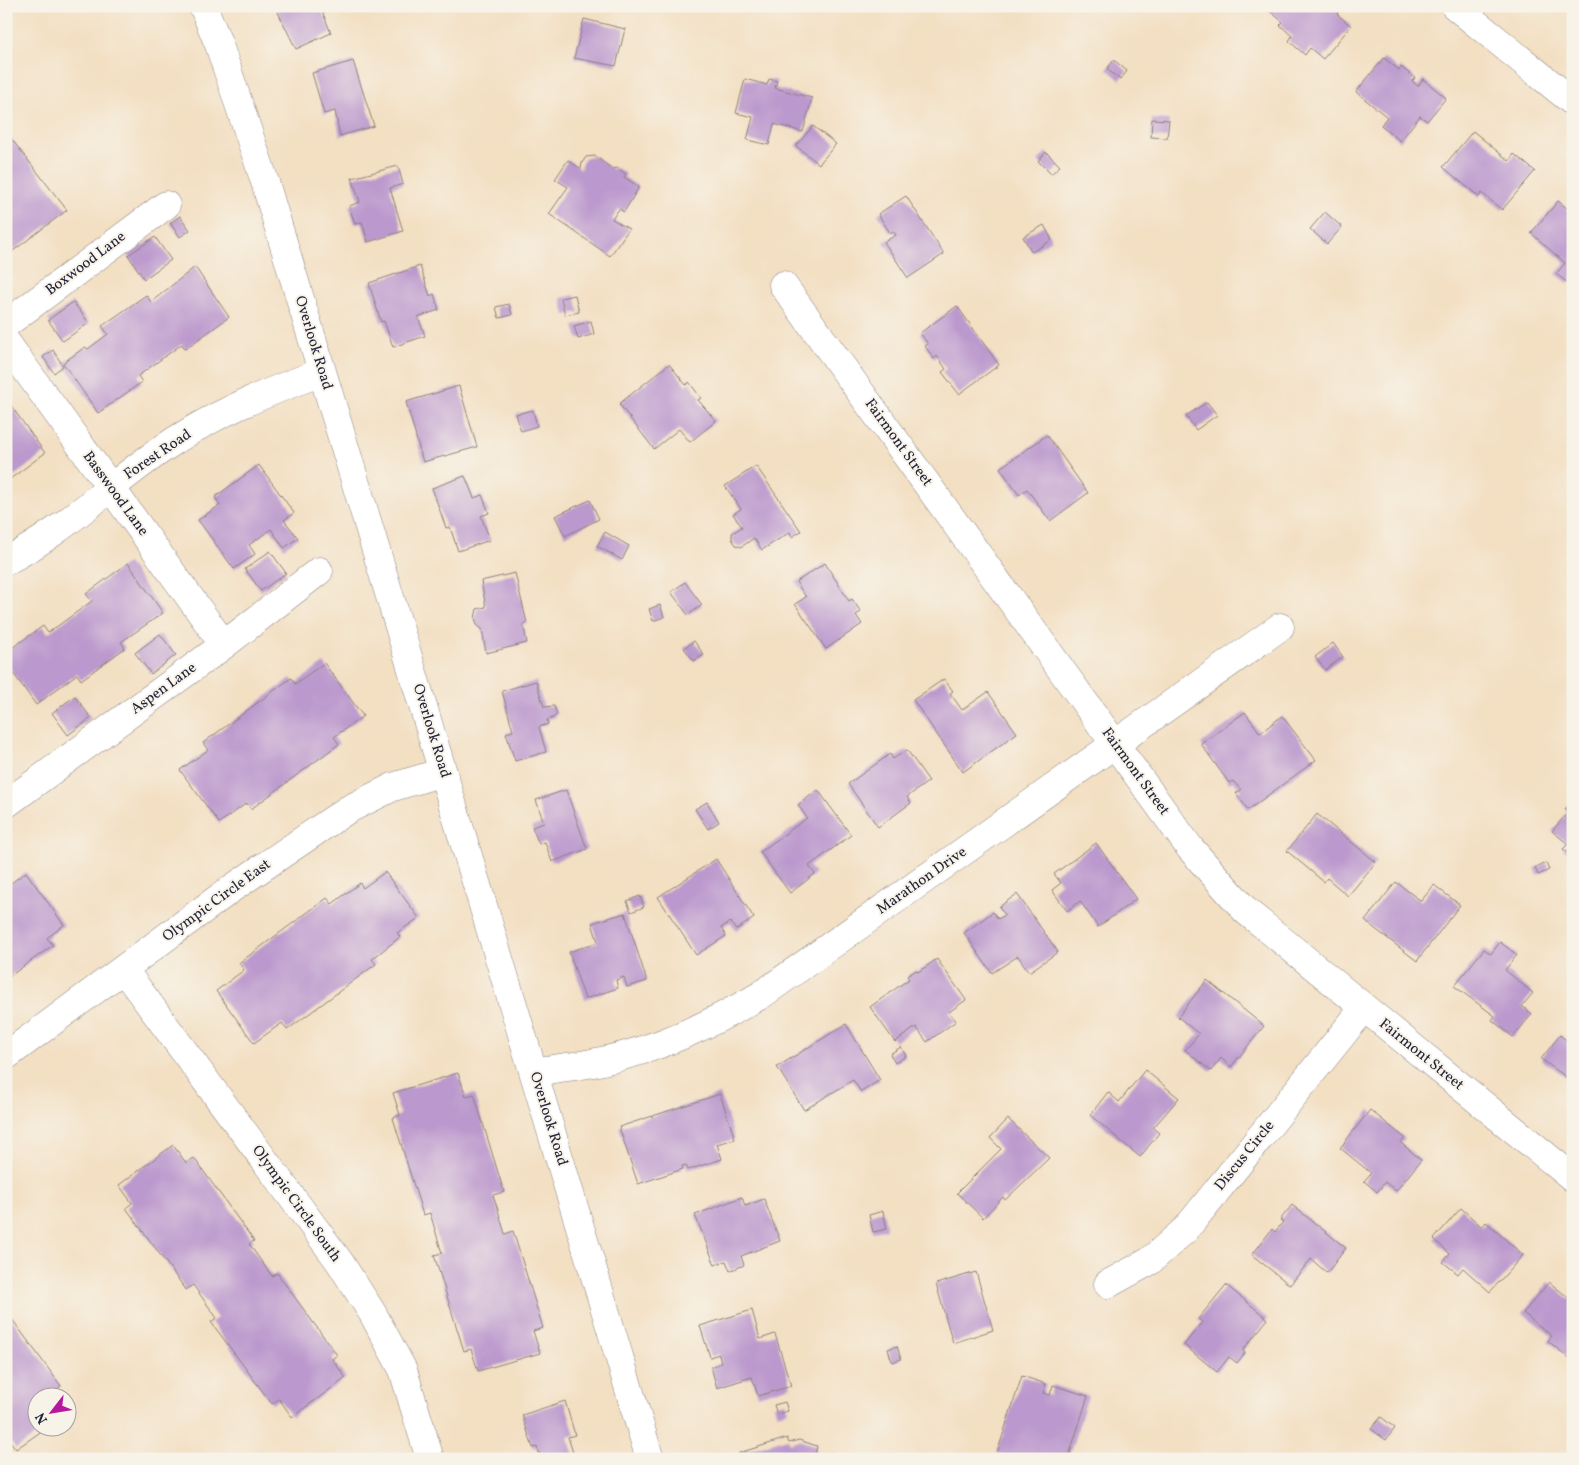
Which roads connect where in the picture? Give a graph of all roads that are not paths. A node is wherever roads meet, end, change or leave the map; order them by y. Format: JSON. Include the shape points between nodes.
{"nodes":[{"id":1,"x":203,"y":6,"type":"edge"},
{"id":2,"x":1455,"y":6,"type":"edge"},
{"id":3,"x":1573,"y":102,"type":"edge"},
{"id":4,"x":166,"y":205,"type":"dead end"},
{"id":5,"x":783,"y":285,"type":"dead end"},
{"id":6,"x":6,"y":324,"type":"edge"},
{"id":7,"x":6,"y":342,"type":"edge"},
{"id":8,"x":322,"y":372,"type":"junction"},
{"id":9,"x":111,"y":487,"type":"junction"},
{"id":10,"x":6,"y":561,"type":"edge"},
{"id":11,"x":319,"y":572,"type":"dead end"},
{"id":12,"x":1280,"y":626,"type":"dead end"},
{"id":13,"x":224,"y":645,"type":"junction"},
{"id":14,"x":1115,"y":745,"type":"junction"},
{"id":15,"x":443,"y":772,"type":"junction"},
{"id":16,"x":6,"y":804,"type":"edge"},
{"id":17,"x":124,"y":970,"type":"junction"},
{"id":18,"x":1364,"y":1008,"type":"junction"},
{"id":19,"x":6,"y":1056,"type":"edge"},
{"id":20,"x":534,"y":1072,"type":"junction"},
{"id":21,"x":1573,"y":1178,"type":"edge"},
{"id":22,"x":1108,"y":1284,"type":"dead end"},
{"id":23,"x":430,"y":1459,"type":"edge"},
{"id":24,"x":650,"y":1459,"type":"edge"}],
"edges":[{"from":1,"to":8,"type":"street","name":"Overlook Road","via":[[264,179]]},
{"from":2,"to":3,"type":"street"},
{"from":4,"to":6,"type":"street","name":"Boxwood Lane"},
{"from":5,"to":14,"type":"street","name":"Fairmont Street"},
{"from":7,"to":9,"type":"street","name":"Basswood Lane"},
{"from":8,"to":9,"type":"street","name":"Forest Road","via":[[265,393],[210,420],[159,451]]},
{"from":8,"to":15,"type":"street","name":"Overlook Road"},
{"from":9,"to":10,"type":"street","name":"Forest Road","via":[[65,524]]},
{"from":9,"to":13,"type":"street","name":"Basswood Lane"},
{"from":11,"to":13,"type":"street","name":"Aspen Lane"},
{"from":12,"to":14,"type":"street","name":"Marathon Drive"},
{"from":13,"to":16,"type":"street","name":"Aspen Lane"},
{"from":14,"to":18,"type":"street","name":"Fairmont Street","via":[[1190,848],[1246,911]]},
{"from":14,"to":20,"type":"street","name":"Marathon Drive","via":[[761,995],[716,1021],[652,1047],[602,1061]]},
{"from":15,"to":17,"type":"street","name":"Olympic Circle East","via":[[394,788],[347,810],[231,889]]},
{"from":15,"to":20,"type":"street","name":"Overlook Road"},
{"from":17,"to":19,"type":"street","name":"Olympic Circle East"},
{"from":17,"to":23,"type":"street","name":"Olympic Circle South","via":[[338,1261],[373,1314],[403,1370]]},
{"from":18,"to":21,"type":"street","name":"Fairmont Street"},
{"from":18,"to":22,"type":"street","name":"Discus Circle","via":[[1186,1229],[1150,1261]]},
{"from":20,"to":24,"type":"street","name":"Overlook Road"}]}
